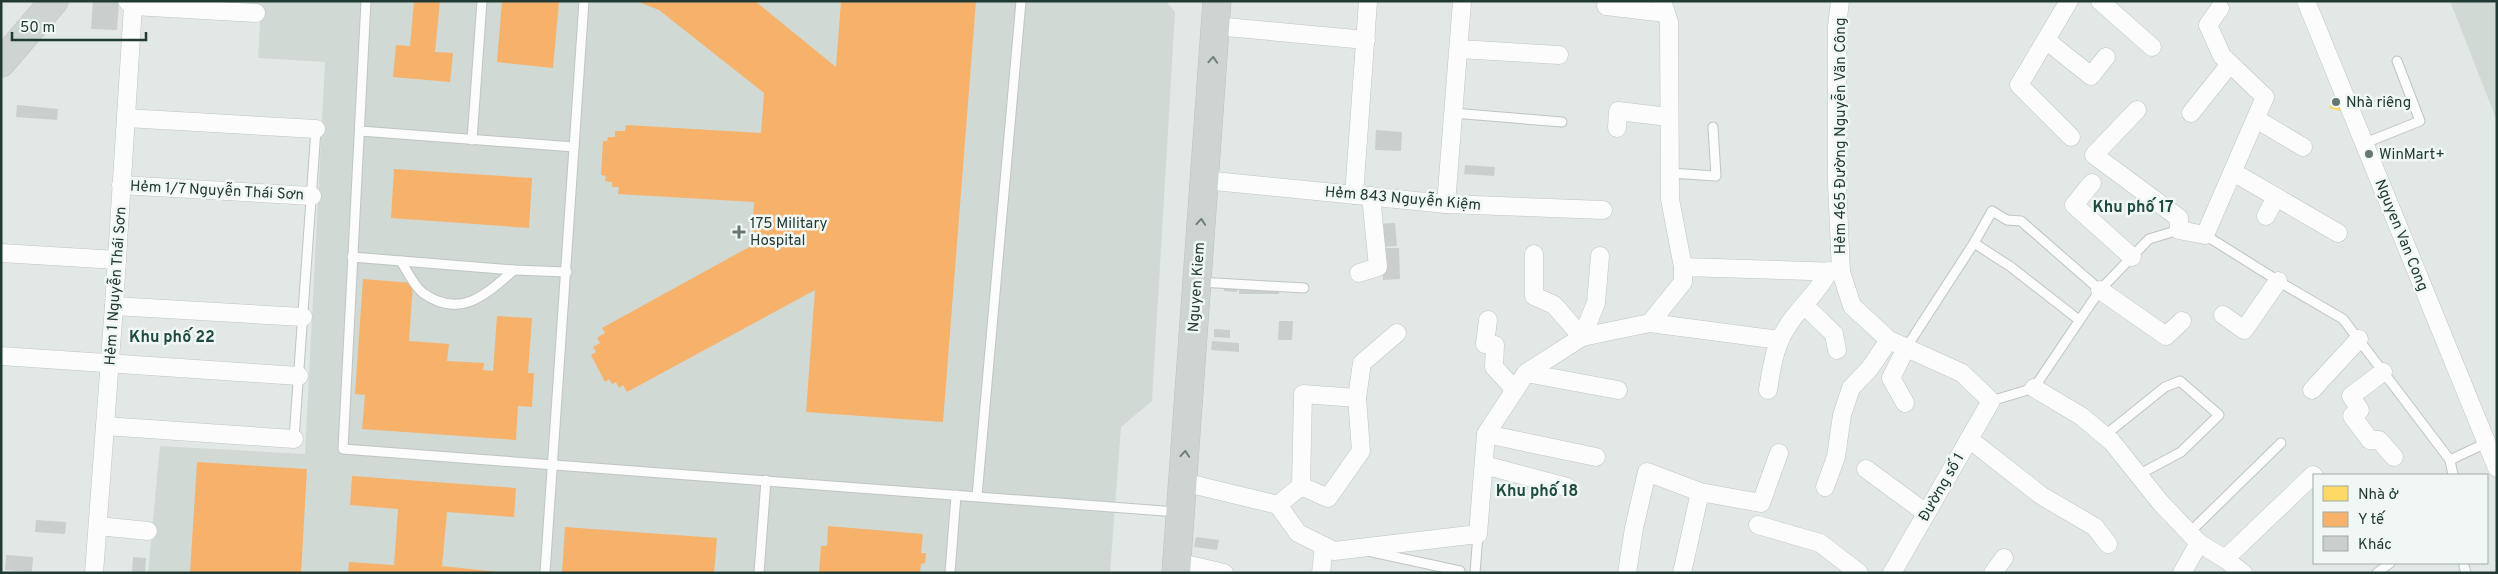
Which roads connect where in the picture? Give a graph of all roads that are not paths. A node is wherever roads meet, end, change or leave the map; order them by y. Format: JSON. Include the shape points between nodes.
{"nodes":[{"id":1,"x":366,"y":1,"type":"edge"},
{"id":2,"x":482,"y":1,"type":"edge"},
{"id":3,"x":584,"y":1,"type":"edge"},
{"id":4,"x":1021,"y":1,"type":"edge"},
{"id":5,"x":1368,"y":1,"type":"edge"},
{"id":6,"x":1462,"y":1,"type":"edge"},
{"id":7,"x":1840,"y":1,"type":"edge"},
{"id":8,"x":2069,"y":1,"type":"edge"},
{"id":9,"x":2100,"y":1,"type":"edge"},
{"id":10,"x":2306,"y":1,"type":"edge"},
{"id":11,"x":2219,"y":3,"type":"edge"},
{"id":12,"x":46,"y":4,"type":"edge"},
{"id":13,"x":130,"y":4,"type":"edge"},
{"id":14,"x":1606,"y":6,"type":"dead end"},
{"id":15,"x":1664,"y":7,"type":"edge"},
{"id":16,"x":256,"y":13,"type":"dead end"},
{"id":17,"x":1216,"y":14,"type":"edge"},
{"id":18,"x":1366,"y":40,"type":"junction"},
{"id":19,"x":2046,"y":40,"type":"junction"},
{"id":20,"x":1458,"y":48,"type":"junction"},
{"id":21,"x":2152,"y":48,"type":"dead end"},
{"id":22,"x":1559,"y":55,"type":"dead end"},
{"id":23,"x":2106,"y":57,"type":"dead end"},
{"id":24,"x":2397,"y":61,"type":"dead end"},
{"id":25,"x":1,"y":63,"type":"edge"},
{"id":26,"x":2230,"y":64,"type":"junction"},
{"id":27,"x":2137,"y":110,"type":"dead end"},
{"id":28,"x":2191,"y":112,"type":"dead end"},
{"id":29,"x":1453,"y":113,"type":"junction"},
{"id":30,"x":1669,"y":117,"type":"junction"},
{"id":31,"x":126,"y":118,"type":"junction"},
{"id":32,"x":2256,"y":119,"type":"junction"},
{"id":33,"x":1562,"y":122,"type":"dead end"},
{"id":34,"x":1712,"y":127,"type":"dead end"},
{"id":35,"x":1617,"y":128,"type":"dead end"},
{"id":36,"x":316,"y":129,"type":"joint"},
{"id":37,"x":360,"y":131,"type":"junction"},
{"id":38,"x":2071,"y":137,"type":"dead end"},
{"id":39,"x":472,"y":140,"type":"junction"},
{"id":40,"x":2365,"y":143,"type":"junction"},
{"id":41,"x":574,"y":146,"type":"junction"},
{"id":42,"x":2303,"y":147,"type":"dead end"},
{"id":43,"x":2233,"y":172,"type":"junction"},
{"id":44,"x":1670,"y":173,"type":"junction"},
{"id":45,"x":1204,"y":180,"type":"junction"},
{"id":46,"x":2092,"y":183,"type":"dead end"},
{"id":47,"x":121,"y":185,"type":"junction"},
{"id":48,"x":1362,"y":195,"type":"junction"},
{"id":49,"x":312,"y":196,"type":"junction"},
{"id":50,"x":2276,"y":197,"type":"junction"},
{"id":51,"x":1446,"y":204,"type":"junction"},
{"id":52,"x":1603,"y":210,"type":"dead end"},
{"id":53,"x":2266,"y":216,"type":"dead end"},
{"id":54,"x":2179,"y":230,"type":"junction"},
{"id":55,"x":2338,"y":233,"type":"dead end"},
{"id":56,"x":2205,"y":235,"type":"junction"},
{"id":57,"x":1974,"y":243,"type":"junction"},
{"id":58,"x":1,"y":253,"type":"edge"},
{"id":59,"x":1534,"y":254,"type":"dead end"},
{"id":60,"x":1600,"y":256,"type":"dead end"},
{"id":61,"x":352,"y":257,"type":"junction"},
{"id":62,"x":2132,"y":257,"type":"junction"},
{"id":63,"x":117,"y":260,"type":"junction"},
{"id":64,"x":401,"y":261,"type":"junction"},
{"id":65,"x":1683,"y":267,"type":"junction"},
{"id":66,"x":514,"y":270,"type":"junction"},
{"id":67,"x":566,"y":272,"type":"junction"},
{"id":68,"x":1835,"y":272,"type":"junction"},
{"id":69,"x":1359,"y":273,"type":"dead end"},
{"id":70,"x":2278,"y":281,"type":"junction"},
{"id":71,"x":1197,"y":282,"type":"junction"},
{"id":72,"x":1304,"y":288,"type":"dead end"},
{"id":73,"x":2100,"y":290,"type":"junction"},
{"id":74,"x":114,"y":306,"type":"junction"},
{"id":75,"x":1804,"y":306,"type":"junction"},
{"id":76,"x":2223,"y":315,"type":"dead end"},
{"id":77,"x":303,"y":317,"type":"junction"},
{"id":78,"x":1488,"y":320,"type":"dead end"},
{"id":79,"x":2079,"y":320,"type":"junction"},
{"id":80,"x":2182,"y":321,"type":"dead end"},
{"id":81,"x":1650,"y":323,"type":"junction"},
{"id":82,"x":1397,"y":333,"type":"dead end"},
{"id":83,"x":1582,"y":338,"type":"junction"},
{"id":84,"x":2359,"y":339,"type":"junction"},
{"id":85,"x":1780,"y":340,"type":"junction"},
{"id":86,"x":1889,"y":340,"type":"junction"},
{"id":87,"x":1906,"y":348,"type":"junction"},
{"id":88,"x":1837,"y":350,"type":"dead end"},
{"id":89,"x":1,"y":356,"type":"edge"},
{"id":90,"x":110,"y":363,"type":"junction"},
{"id":91,"x":2383,"y":372,"type":"junction"},
{"id":92,"x":1526,"y":373,"type":"junction"},
{"id":93,"x":299,"y":376,"type":"junction"},
{"id":94,"x":2034,"y":388,"type":"junction"},
{"id":95,"x":1515,"y":390,"type":"junction"},
{"id":96,"x":1618,"y":390,"type":"dead end"},
{"id":97,"x":1768,"y":390,"type":"dead end"},
{"id":98,"x":2312,"y":390,"type":"dead end"},
{"id":99,"x":1357,"y":398,"type":"junction"},
{"id":100,"x":1991,"y":401,"type":"junction"},
{"id":101,"x":1905,"y":402,"type":"dead end"},
{"id":102,"x":105,"y":426,"type":"junction"},
{"id":103,"x":1486,"y":434,"type":"junction"},
{"id":104,"x":2104,"y":436,"type":"junction"},
{"id":105,"x":294,"y":439,"type":"joint"},
{"id":106,"x":1969,"y":439,"type":"junction"},
{"id":107,"x":2281,"y":443,"type":"dead end"},
{"id":108,"x":2486,"y":443,"type":"junction"},
{"id":109,"x":1779,"y":453,"type":"dead end"},
{"id":110,"x":1596,"y":457,"type":"dead end"},
{"id":111,"x":2394,"y":457,"type":"dead end"},
{"id":112,"x":2450,"y":460,"type":"junction"},
{"id":113,"x":552,"y":464,"type":"junction"},
{"id":114,"x":1484,"y":465,"type":"junction"},
{"id":115,"x":1866,"y":468,"type":"dead end"},
{"id":116,"x":2497,"y":468,"type":"edge"},
{"id":117,"x":2455,"y":474,"type":"edge"},
{"id":118,"x":2138,"y":475,"type":"junction"},
{"id":119,"x":2313,"y":475,"type":"edge"},
{"id":120,"x":766,"y":480,"type":"junction"},
{"id":121,"x":1183,"y":482,"type":"junction"},
{"id":122,"x":1300,"y":486,"type":"junction"},
{"id":123,"x":1567,"y":487,"type":"dead end"},
{"id":124,"x":1825,"y":487,"type":"dead end"},
{"id":125,"x":1700,"y":492,"type":"junction"},
{"id":126,"x":956,"y":495,"type":"junction"},
{"id":127,"x":977,"y":496,"type":"junction"},
{"id":128,"x":1278,"y":505,"type":"junction"},
{"id":129,"x":1180,"y":512,"type":"junction"},
{"id":130,"x":1926,"y":513,"type":"junction"},
{"id":131,"x":1758,"y":525,"type":"dead end"},
{"id":132,"x":98,"y":526,"type":"junction"},
{"id":133,"x":148,"y":531,"type":"dead end"},
{"id":134,"x":1478,"y":534,"type":"junction"},
{"id":135,"x":2194,"y":538,"type":"junction"},
{"id":136,"x":2108,"y":544,"type":"dead end"},
{"id":137,"x":1324,"y":546,"type":"junction"},
{"id":138,"x":1358,"y":549,"type":"junction"},
{"id":139,"x":2004,"y":558,"type":"dead end"},
{"id":140,"x":2225,"y":560,"type":"junction"},
{"id":141,"x":2389,"y":564,"type":"edge"},
{"id":142,"x":1176,"y":567,"type":"edge"},
{"id":143,"x":1460,"y":571,"type":"dead end"},
{"id":144,"x":94,"y":573,"type":"edge"},
{"id":145,"x":545,"y":573,"type":"edge"},
{"id":146,"x":759,"y":573,"type":"edge"},
{"id":147,"x":950,"y":573,"type":"edge"},
{"id":148,"x":1224,"y":573,"type":"edge"},
{"id":149,"x":1321,"y":573,"type":"edge"},
{"id":150,"x":1474,"y":573,"type":"edge"},
{"id":151,"x":1627,"y":573,"type":"edge"},
{"id":152,"x":1682,"y":573,"type":"edge"},
{"id":153,"x":1859,"y":573,"type":"edge"},
{"id":154,"x":1892,"y":573,"type":"edge"},
{"id":155,"x":1993,"y":573,"type":"edge"},
{"id":156,"x":2182,"y":573,"type":"edge"},
{"id":157,"x":2243,"y":573,"type":"edge"},
{"id":158,"x":2377,"y":573,"type":"edge"}],
"edges":[{"from":1,"to":37,"type":"lane"},
{"from":2,"to":39,"type":"lane"},
{"from":3,"to":41,"type":"lane"},
{"from":4,"to":127,"type":"lane"},
{"from":5,"to":18,"type":"street"},
{"from":6,"to":20,"type":"street"},
{"from":7,"to":68,"type":"street","name":"Hẻm 465 Đường Nguyễn Văn Công","via":[[1837,26]]},
{"from":8,"to":19,"type":"street"},
{"from":9,"to":21,"type":"street"},
{"from":10,"to":40,"type":"street","name":"Nguyen Van Cong"},
{"from":11,"to":26,"type":"street","via":[[2208,25],[2222,56]]},
{"from":12,"to":25,"type":"main road"},
{"from":13,"to":16,"type":"street"},
{"from":13,"to":31,"type":"street","name":"Hẻm 1 Nguyễn Thái Sơn"},
{"from":14,"to":15,"type":"street"},
{"from":15,"to":30,"type":"street","via":[[1669,22]]},
{"from":17,"to":18,"type":"street"},
{"from":45,"to":17,"type":"main road","name":"Nguyen Kiem","one_way":true},
{"from":18,"to":48,"type":"street"},
{"from":19,"to":23,"type":"street","via":[[2091,76]]},
{"from":19,"to":38,"type":"street","via":[[2019,85]]},
{"from":20,"to":22,"type":"street"},
{"from":20,"to":29,"type":"street"},
{"from":24,"to":40,"type":"lane","via":[[2420,121]]},
{"from":26,"to":28,"type":"street"},
{"from":26,"to":32,"type":"street","via":[[2266,97]]},
{"from":27,"to":54,"type":"street","via":[[2094,155],[2179,218]]},
{"from":29,"to":33,"type":"lane"},
{"from":29,"to":51,"type":"street"},
{"from":30,"to":35,"type":"street","via":[[1618,111]]},
{"from":30,"to":44,"type":"street"},
{"from":31,"to":36,"type":"street"},
{"from":31,"to":47,"type":"street","name":"Hẻm 1 Nguyễn Thái Sơn"},
{"from":32,"to":42,"type":"street"},
{"from":32,"to":43,"type":"street"},
{"from":34,"to":44,"type":"lane","via":[[1716,176]]},
{"from":36,"to":49,"type":"lane"},
{"from":37,"to":39,"type":"lane"},
{"from":37,"to":61,"type":"lane"},
{"from":39,"to":41,"type":"lane"},
{"from":40,"to":108,"type":"street","name":"Nguyen Van Cong"},
{"from":41,"to":67,"type":"lane"},
{"from":43,"to":50,"type":"street"},
{"from":43,"to":56,"type":"street"},
{"from":44,"to":65,"type":"street","via":[[1670,199]]},
{"from":45,"to":48,"type":"street","name":"Hẻm 843 Nguyễn Kiệm"},
{"from":71,"to":45,"type":"main road","name":"Nguyen Kiem","one_way":true},
{"from":46,"to":62,"type":"street","via":[[2074,205]]},
{"from":47,"to":49,"type":"street","name":"Hẻm 1/7 Nguyễn Thái Sơn"},
{"from":47,"to":63,"type":"street","name":"Hẻm 1 Nguyễn Thái Sơn"},
{"from":48,"to":51,"type":"street","name":"Hẻm 843 Nguyễn Kiệm"},
{"from":48,"to":69,"type":"street","via":[[1378,267]]},
{"from":49,"to":77,"type":"lane"},
{"from":50,"to":53,"type":"street"},
{"from":50,"to":55,"type":"street"},
{"from":51,"to":52,"type":"street","name":"Hẻm 843 Nguyễn Kiệm"},
{"from":54,"to":56,"type":"street"},
{"from":54,"to":62,"type":"lane","via":[[2150,239]]},
{"from":56,"to":70,"type":"lane"},
{"from":57,"to":73,"type":"lane","via":[[1992,211],[2006,220],[2021,221]]},
{"from":57,"to":79,"type":"lane","via":[[2011,267]]},
{"from":57,"to":87,"type":"lane"},
{"from":58,"to":63,"type":"street"},
{"from":59,"to":83,"type":"street","via":[[1534,296],[1554,305]]},
{"from":60,"to":83,"type":"street","via":[[1596,302]]},
{"from":61,"to":64,"type":"lane"},
{"from":61,"to":113,"type":"lane","via":[[343,449]]},
{"from":62,"to":73,"type":"lane"},
{"from":63,"to":74,"type":"street","name":"Hẻm 1 Nguyễn Thái Sơn"},
{"from":64,"to":66,"type":"lane"},
{"from":64,"to":66,"type":"lane","via":[[422,292],[443,303],[470,304]]},
{"from":65,"to":68,"type":"street"},
{"from":65,"to":81,"type":"street","via":[[1683,282]]},
{"from":66,"to":67,"type":"lane"},
{"from":67,"to":113,"type":"lane"},
{"from":68,"to":75,"type":"street"},
{"from":68,"to":86,"type":"street","name":"Hẻm 465 Đường Nguyễn Văn Công","via":[[1852,306]]},
{"from":70,"to":76,"type":"street","via":[[2244,330]]},
{"from":70,"to":84,"type":"lane","via":[[2344,319]]},
{"from":71,"to":72,"type":"lane"},
{"from":121,"to":71,"type":"main road","name":"Nguyen Kiem","one_way":true},
{"from":73,"to":79,"type":"lane"},
{"from":73,"to":80,"type":"street","via":[[2166,336]]},
{"from":74,"to":77,"type":"street"},
{"from":74,"to":90,"type":"street","name":"Hẻm 1 Nguyễn Thái Sơn"},
{"from":75,"to":85,"type":"street"},
{"from":75,"to":88,"type":"street","via":[[1834,334]]},
{"from":77,"to":93,"type":"lane"},
{"from":78,"to":95,"type":"street","via":[[1485,344],[1495,344],[1494,367]]},
{"from":79,"to":94,"type":"lane"},
{"from":81,"to":83,"type":"street"},
{"from":81,"to":85,"type":"street"},
{"from":82,"to":99,"type":"street","via":[[1362,363]]},
{"from":83,"to":92,"type":"street"},
{"from":84,"to":91,"type":"lane"},
{"from":84,"to":98,"type":"street"},
{"from":85,"to":97,"type":"street","via":[[1774,352]]},
{"from":86,"to":87,"type":"street","name":"Hẻm 465 Đường Nguyễn Văn Công"},
{"from":86,"to":124,"type":"street","via":[[1851,388],[1842,415],[1836,456]]},
{"from":87,"to":100,"type":"street","name":"Hẻm 465 Đường Nguyễn Văn Công","via":[[1962,373]]},
{"from":87,"to":101,"type":"street","via":[[1891,378]]},
{"from":89,"to":90,"type":"street"},
{"from":90,"to":93,"type":"street"},
{"from":90,"to":102,"type":"street","name":"Hẻm 1 Nguyễn Thái Sơn"},
{"from":91,"to":111,"type":"street","via":[[2351,396],[2360,410],[2352,416],[2370,440],[2378,440]]},
{"from":91,"to":112,"type":"lane"},
{"from":92,"to":95,"type":"street"},
{"from":92,"to":96,"type":"street"},
{"from":93,"to":105,"type":"lane"},
{"from":94,"to":100,"type":"lane"},
{"from":94,"to":104,"type":"street","via":[[2081,416]]},
{"from":95,"to":103,"type":"street"},
{"from":99,"to":122,"type":"street","via":[[1360,451],[1328,498]]},
{"from":99,"to":122,"type":"street","via":[[1303,394]]},
{"from":100,"to":106,"type":"street","name":"Đường số 1"},
{"from":102,"to":105,"type":"street"},
{"from":102,"to":132,"type":"street","name":"Hẻm 1 Nguyễn Thái Sơn"},
{"from":103,"to":110,"type":"street"},
{"from":103,"to":114,"type":"street"},
{"from":104,"to":118,"type":"street"},
{"from":104,"to":118,"type":"lane","via":[[2165,387],[2180,381],[2219,415],[2181,452]]},
{"from":106,"to":130,"type":"street","name":"Đường số 1"},
{"from":106,"to":136,"type":"street","via":[[2042,496],[2095,527]]},
{"from":107,"to":135,"type":"lane"},
{"from":108,"to":112,"type":"lane"},
{"from":108,"to":116,"type":"street","name":"Nguyen Van Cong"},
{"from":109,"to":125,"type":"street","via":[[1761,503]]},
{"from":112,"to":117,"type":"lane"},
{"from":113,"to":120,"type":"lane"},
{"from":113,"to":145,"type":"lane"},
{"from":114,"to":123,"type":"street"},
{"from":114,"to":134,"type":"street"},
{"from":115,"to":130,"type":"street"},
{"from":118,"to":135,"type":"street"},
{"from":119,"to":140,"type":"street"},
{"from":120,"to":126,"type":"lane"},
{"from":120,"to":146,"type":"lane"},
{"from":121,"to":128,"type":"street"},
{"from":121,"to":129,"type":"main road","name":"Nguyen Kiem"},
{"from":122,"to":128,"type":"street"},
{"from":125,"to":151,"type":"street","via":[[1647,472]]},
{"from":125,"to":152,"type":"street"},
{"from":126,"to":127,"type":"lane"},
{"from":126,"to":147,"type":"lane"},
{"from":127,"to":129,"type":"lane"},
{"from":128,"to":137,"type":"street","via":[[1298,533]]},
{"from":129,"to":142,"type":"main road","name":"Nguyen Kiem"},
{"from":130,"to":154,"type":"street","name":"Đường số 1"},
{"from":131,"to":153,"type":"street","via":[[1820,543]]},
{"from":132,"to":133,"type":"street"},
{"from":132,"to":144,"type":"street","name":"Hẻm 1 Nguyễn Thái Sơn"},
{"from":134,"to":138,"type":"street"},
{"from":134,"to":150,"type":"lane"},
{"from":135,"to":140,"type":"street"},
{"from":135,"to":156,"type":"street"},
{"from":137,"to":138,"type":"street","via":[[1334,551]]},
{"from":137,"to":149,"type":"street"},
{"from":138,"to":143,"type":"lane"},
{"from":139,"to":155,"type":"street"},
{"from":140,"to":157,"type":"street"},
{"from":141,"to":158,"type":"lane"},
{"from":142,"to":148,"type":"street"}]}
